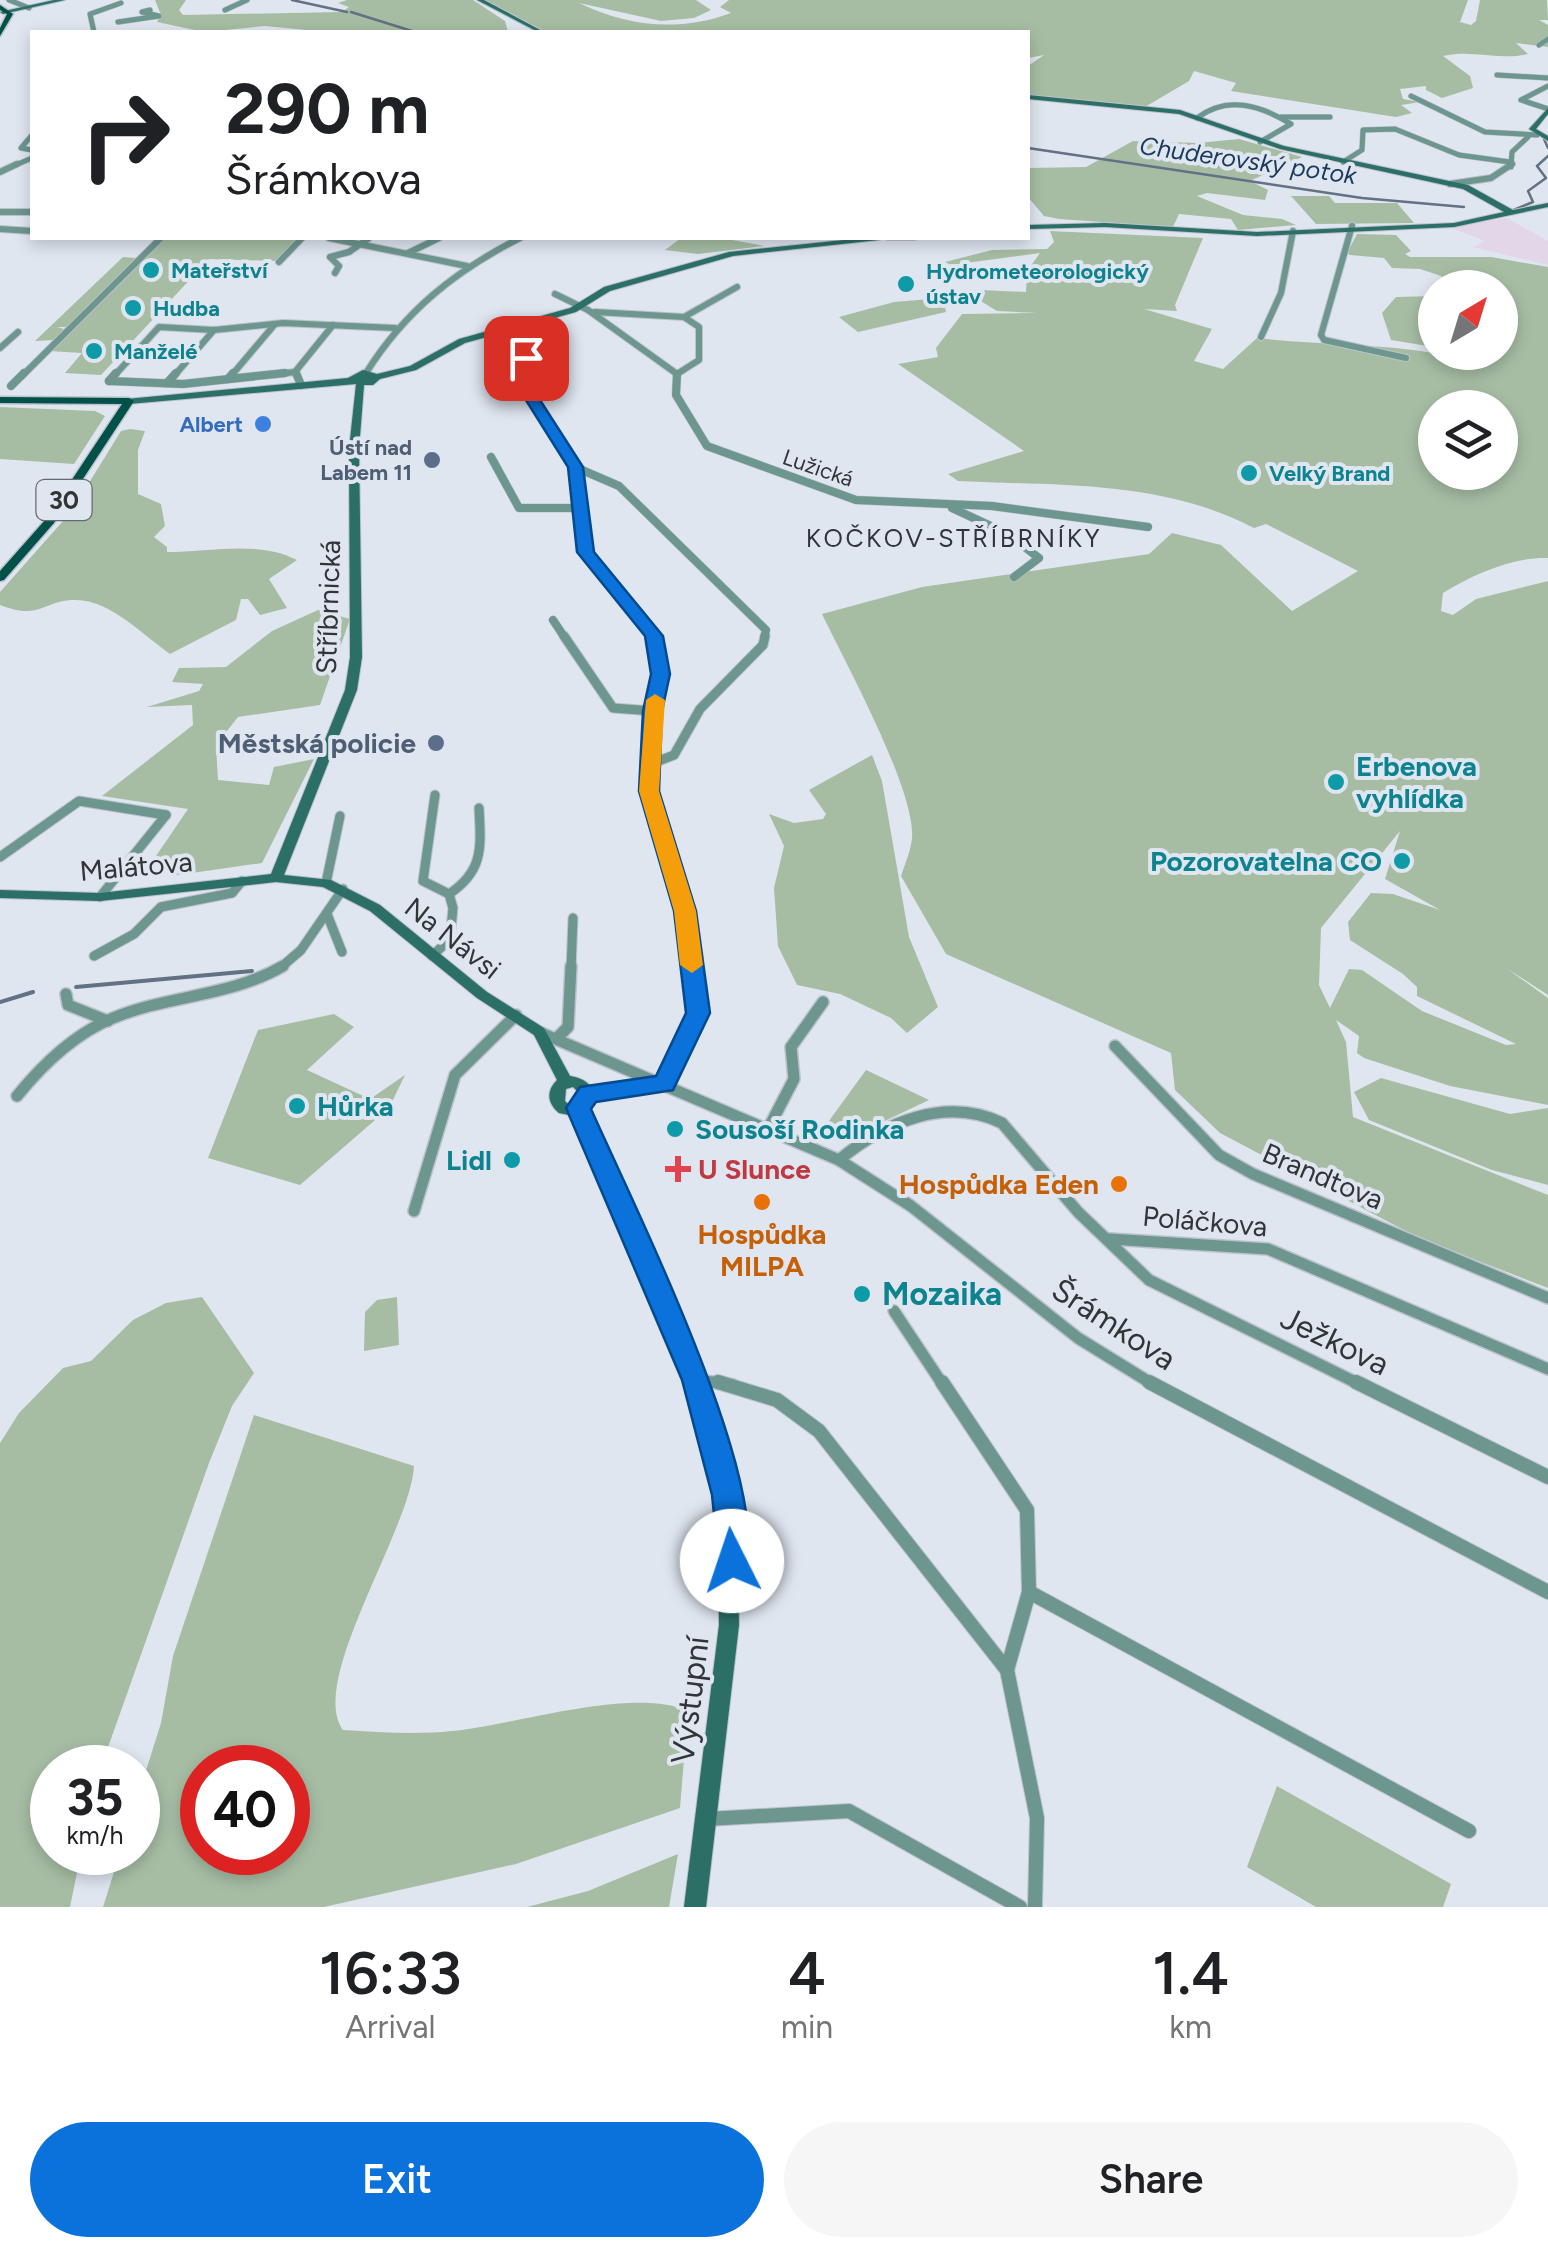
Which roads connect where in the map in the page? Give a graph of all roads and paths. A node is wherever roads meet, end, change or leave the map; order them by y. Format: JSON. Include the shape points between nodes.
{"nodes":[{"id":1,"x":9,"y":0,"type":"edge"},
{"id":2,"x":62,"y":0,"type":"edge"},
{"id":3,"x":246,"y":0,"type":"edge"},
{"id":4,"x":480,"y":0,"type":"edge"},
{"id":5,"x":121,"y":3,"type":"dead end"},
{"id":6,"x":29,"y":8,"type":"junction"},
{"id":7,"x":3,"y":10,"type":"edge"},
{"id":8,"x":150,"y":10,"type":"dead end"},
{"id":9,"x":225,"y":10,"type":"dead end"},
{"id":10,"x":0,"y":22,"type":"edge"},
{"id":11,"x":118,"y":22,"type":"dead end"},
{"id":12,"x":94,"y":30,"type":"edge"},
{"id":13,"x":537,"y":30,"type":"edge"},
{"id":14,"x":0,"y":34,"type":"edge"},
{"id":15,"x":1548,"y":39,"type":"edge"},
{"id":16,"x":1540,"y":45,"type":"dead end"},
{"id":17,"x":1497,"y":75,"type":"dead end"},
{"id":18,"x":1548,"y":78,"type":"edge"},
{"id":19,"x":1548,"y":86,"type":"edge"},
{"id":20,"x":1411,"y":96,"type":"dead end"},
{"id":21,"x":1030,"y":97,"type":"edge"},
{"id":22,"x":1548,"y":110,"type":"edge"},
{"id":23,"x":1196,"y":118,"type":"junction"},
{"id":24,"x":1281,"y":118,"type":"junction"},
{"id":25,"x":1327,"y":118,"type":"dead end"},
{"id":26,"x":1541,"y":137,"type":"edge"},
{"id":27,"x":1260,"y":142,"type":"junction"},
{"id":28,"x":30,"y":159,"type":"edge"},
{"id":29,"x":1343,"y":162,"type":"junction"},
{"id":30,"x":1510,"y":162,"type":"junction"},
{"id":31,"x":0,"y":172,"type":"edge"},
{"id":32,"x":1450,"y":184,"type":"junction"},
{"id":33,"x":1548,"y":205,"type":"edge"},
{"id":34,"x":0,"y":212,"type":"edge"},
{"id":35,"x":1501,"y":212,"type":"junction"},
{"id":36,"x":30,"y":214,"type":"edge"},
{"id":37,"x":30,"y":217,"type":"edge"},
{"id":38,"x":1030,"y":226,"type":"edge"},
{"id":39,"x":1352,"y":226,"type":"junction"},
{"id":40,"x":0,"y":229,"type":"edge"},
{"id":41,"x":20,"y":230,"type":"junction"},
{"id":42,"x":1293,"y":230,"type":"junction"},
{"id":43,"x":30,"y":231,"type":"edge"},
{"id":44,"x":159,"y":240,"type":"edge"},
{"id":45,"x":300,"y":240,"type":"edge"},
{"id":46,"x":338,"y":240,"type":"edge"},
{"id":47,"x":365,"y":240,"type":"edge"},
{"id":48,"x":435,"y":240,"type":"edge"},
{"id":49,"x":516,"y":240,"type":"edge"},
{"id":50,"x":860,"y":240,"type":"edge"},
{"id":51,"x":358,"y":244,"type":"junction"},
{"id":52,"x":408,"y":254,"type":"junction"},
{"id":53,"x":278,"y":262,"type":"dead end"},
{"id":54,"x":467,"y":266,"type":"junction"},
{"id":55,"x":336,"y":273,"type":"dead end"},
{"id":56,"x":738,"y":286,"type":"dead end"},
{"id":57,"x":555,"y":294,"type":"dead end"},
{"id":58,"x":584,"y":306,"type":"junction"},
{"id":59,"x":595,"y":312,"type":"junction"},
{"id":60,"x":684,"y":317,"type":"junction"},
{"id":61,"x":276,"y":324,"type":"junction"},
{"id":62,"x":333,"y":325,"type":"junction"},
{"id":63,"x":395,"y":328,"type":"junction"},
{"id":64,"x":214,"y":330,"type":"junction"},
{"id":65,"x":18,"y":332,"type":"dead end"},
{"id":66,"x":488,"y":334,"type":"junction"},
{"id":67,"x":1261,"y":337,"type":"dead end"},
{"id":68,"x":0,"y":348,"type":"edge"},
{"id":69,"x":1406,"y":358,"type":"dead end"},
{"id":70,"x":295,"y":372,"type":"junction"},
{"id":71,"x":678,"y":374,"type":"junction"},
{"id":72,"x":372,"y":375,"type":"junction"},
{"id":73,"x":228,"y":380,"type":"junction"},
{"id":74,"x":355,"y":382,"type":"junction"},
{"id":75,"x":166,"y":383,"type":"junction"},
{"id":76,"x":301,"y":385,"type":"junction"},
{"id":77,"x":12,"y":386,"type":"dead end"},
{"id":78,"x":0,"y":398,"type":"edge"},
{"id":79,"x":129,"y":402,"type":"junction"},
{"id":80,"x":491,"y":457,"type":"dead end"},
{"id":81,"x":576,"y":467,"type":"junction"},
{"id":82,"x":942,"y":505,"type":"junction"},
{"id":83,"x":580,"y":508,"type":"junction"},
{"id":84,"x":1148,"y":527,"type":"dead end"},
{"id":85,"x":1014,"y":577,"type":"dead end"},
{"id":86,"x":0,"y":578,"type":"edge"},
{"id":87,"x":553,"y":620,"type":"dead end"},
{"id":88,"x":653,"y":711,"type":"junction"},
{"id":89,"x":651,"y":764,"type":"junction"},
{"id":90,"x":434,"y":795,"type":"dead end"},
{"id":91,"x":479,"y":808,"type":"dead end"},
{"id":92,"x":340,"y":816,"type":"dead end"},
{"id":93,"x":0,"y":858,"type":"edge"},
{"id":94,"x":276,"y":878,"type":"junction"},
{"id":95,"x":242,"y":881,"type":"junction"},
{"id":96,"x":326,"y":883,"type":"junction"},
{"id":97,"x":342,"y":888,"type":"junction"},
{"id":98,"x":0,"y":894,"type":"edge"},
{"id":99,"x":449,"y":894,"type":"junction"},
{"id":100,"x":100,"y":897,"type":"junction"},
{"id":101,"x":327,"y":914,"type":"junction"},
{"id":102,"x":572,"y":918,"type":"dead end"},
{"id":103,"x":342,"y":952,"type":"dead end"},
{"id":104,"x":94,"y":956,"type":"dead end"},
{"id":105,"x":432,"y":956,"type":"junction"},
{"id":106,"x":66,"y":994,"type":"dead end"},
{"id":107,"x":824,"y":1002,"type":"dead end"},
{"id":108,"x":516,"y":1016,"type":"junction"},
{"id":109,"x":108,"y":1021,"type":"junction"},
{"id":110,"x":539,"y":1032,"type":"junction"},
{"id":111,"x":558,"y":1038,"type":"junction"},
{"id":112,"x":1115,"y":1046,"type":"dead end"},
{"id":113,"x":566,"y":1084,"type":"junction"},
{"id":114,"x":664,"y":1084,"type":"junction"},
{"id":115,"x":589,"y":1094,"type":"junction"},
{"id":116,"x":17,"y":1096,"type":"dead end"},
{"id":117,"x":578,"y":1108,"type":"junction"},
{"id":118,"x":768,"y":1129,"type":"junction"},
{"id":119,"x":839,"y":1160,"type":"junction"},
{"id":120,"x":414,"y":1211,"type":"dead end"},
{"id":121,"x":1109,"y":1238,"type":"junction"},
{"id":122,"x":1548,"y":1298,"type":"edge"},
{"id":123,"x":894,"y":1310,"type":"dead end"},
{"id":124,"x":1548,"y":1369,"type":"edge"},
{"id":125,"x":697,"y":1380,"type":"junction"},
{"id":126,"x":1548,"y":1477,"type":"edge"},
{"id":127,"x":1029,"y":1592,"type":"junction"},
{"id":128,"x":1548,"y":1592,"type":"edge"},
{"id":129,"x":1008,"y":1670,"type":"junction"},
{"id":130,"x":707,"y":1819,"type":"junction"},
{"id":131,"x":1468,"y":1831,"type":"dead end"},
{"id":132,"x":695,"y":1907,"type":"edge"},
{"id":133,"x":1020,"y":1907,"type":"edge"},
{"id":134,"x":1035,"y":1907,"type":"edge"}],
"edges":[{"from":1,"to":6,"type":"street"},
{"from":2,"to":6,"type":"street"},
{"from":3,"to":9,"type":"street"},
{"from":4,"to":13,"type":"street"},
{"from":5,"to":12,"type":"street","via":[[90,14]]},
{"from":6,"to":7,"type":"street"},
{"from":7,"to":10,"type":"main road"},
{"from":7,"to":14,"type":"main road","via":[[8,20]]},
{"from":8,"to":11,"type":"street","via":[[142,12],[159,16]]},
{"from":15,"to":16,"type":"street"},
{"from":17,"to":18,"type":"street"},
{"from":19,"to":22,"type":"street","via":[[1521,100]]},
{"from":20,"to":26,"type":"street","via":[[1485,132]]},
{"from":21,"to":23,"type":"street"},
{"from":22,"to":26,"type":"street","via":[[1532,129]]},
{"from":23,"to":24,"type":"street","via":[[1219,104]]},
{"from":23,"to":27,"type":"street"},
{"from":24,"to":25,"type":"street"},
{"from":24,"to":27,"type":"street","via":[[1290,127]]},
{"from":26,"to":30,"type":"street","via":[[1512,152]]},
{"from":27,"to":29,"type":"street"},
{"from":28,"to":31,"type":"street"},
{"from":29,"to":30,"type":"street","via":[[1362,150],[1364,130],[1381,127],[1459,155]]},
{"from":29,"to":32,"type":"street"},
{"from":30,"to":32,"type":"street","via":[[1511,169],[1498,176]]},
{"from":32,"to":35,"type":"street","via":[[1475,190]]},
{"from":33,"to":35,"type":"street"},
{"from":34,"to":36,"type":"street"},
{"from":35,"to":39,"type":"street","via":[[1438,226]]},
{"from":37,"to":41,"type":"street"},
{"from":38,"to":42,"type":"street"},
{"from":39,"to":42,"type":"street"},
{"from":39,"to":69,"type":"street","via":[[1322,336]]},
{"from":40,"to":41,"type":"street"},
{"from":41,"to":43,"type":"street"},
{"from":42,"to":67,"type":"street","via":[[1281,293]]},
{"from":44,"to":77,"type":"street"},
{"from":45,"to":53,"type":"street"},
{"from":46,"to":51,"type":"street"},
{"from":47,"to":51,"type":"street"},
{"from":48,"to":52,"type":"street"},
{"from":49,"to":54,"type":"street"},
{"from":50,"to":58,"type":"street","via":[[732,254],[607,289]]},
{"from":51,"to":52,"type":"street"},
{"from":51,"to":55,"type":"street","via":[[330,257],[340,266]]},
{"from":52,"to":54,"type":"street"},
{"from":54,"to":63,"type":"street"},
{"from":56,"to":60,"type":"street"},
{"from":57,"to":58,"type":"street"},
{"from":58,"to":59,"type":"street"},
{"from":58,"to":66,"type":"street"},
{"from":59,"to":60,"type":"street"},
{"from":59,"to":71,"type":"street"},
{"from":60,"to":71,"type":"street","via":[[699,327],[699,360]]},
{"from":61,"to":62,"type":"street"},
{"from":61,"to":64,"type":"street"},
{"from":61,"to":73,"type":"street"},
{"from":62,"to":63,"type":"street"},
{"from":62,"to":70,"type":"street"},
{"from":63,"to":72,"type":"street"},
{"from":64,"to":75,"type":"street"},
{"from":64,"to":75,"type":"street","via":[[158,327],[109,381]]},
{"from":65,"to":68,"type":"street"},
{"from":66,"to":72,"type":"street","via":[[405,371]]},
{"from":66,"to":81,"type":"street","via":[[526,358],[531,397]]},
{"from":70,"to":73,"type":"street"},
{"from":70,"to":76,"type":"street"},
{"from":71,"to":82,"type":"street","name":"Lužická","via":[[680,402],[716,451],[851,499]]},
{"from":72,"to":74,"type":"street"},
{"from":73,"to":75,"type":"street"},
{"from":74,"to":76,"type":"street"},
{"from":74,"to":94,"type":"street","name":"Stříbrnická","via":[[351,690]]},
{"from":76,"to":79,"type":"street"},
{"from":78,"to":79,"type":"main road"},
{"from":79,"to":86,"type":"main road","number":"30","via":[[50,521]]},
{"from":80,"to":83,"type":"street","via":[[519,508]]},
{"from":81,"to":83,"type":"street"},
{"from":81,"to":89,"type":"street","via":[[619,486],[766,630],[762,645],[700,709],[674,755]]},
{"from":82,"to":84,"type":"street","name":"Lužická","via":[[1020,508]]},
{"from":82,"to":85,"type":"street","via":[[982,519],[1039,558]]},
{"from":83,"to":88,"type":"street","via":[[586,552],[654,636],[660,674]]},
{"from":87,"to":88,"type":"street","via":[[613,708]]},
{"from":88,"to":89,"type":"street"},
{"from":89,"to":114,"type":"street","via":[[649,791],[685,911],[698,1013]]},
{"from":90,"to":99,"type":"street","via":[[422,874]]},
{"from":91,"to":99,"type":"street","via":[[481,858],[474,880]]},
{"from":92,"to":96,"type":"street"},
{"from":93,"to":100,"type":"street","via":[[79,801],[166,815]]},
{"from":94,"to":95,"type":"street","name":"Malátova"},
{"from":94,"to":96,"type":"street","name":"Na Návsi"},
{"from":95,"to":100,"type":"street","name":"Malátova"},
{"from":95,"to":104,"type":"street","via":[[232,893],[160,907],[134,934]]},
{"from":96,"to":97,"type":"street","name":"Na Návsi"},
{"from":97,"to":101,"type":"street"},
{"from":97,"to":105,"type":"street","name":"Na Návsi"},
{"from":98,"to":100,"type":"street","name":"Malátova"},
{"from":99,"to":105,"type":"street","via":[[450,939]]},
{"from":101,"to":103,"type":"street"},
{"from":101,"to":109,"type":"street","via":[[286,964],[265,976]]},
{"from":102,"to":111,"type":"street","via":[[568,1027]]},
{"from":105,"to":108,"type":"street","name":"Na Návsi"},
{"from":106,"to":109,"type":"street","via":[[68,1005]]},
{"from":107,"to":118,"type":"street","via":[[792,1046],[788,1101]]},
{"from":108,"to":110,"type":"street","name":"Na Návsi"},
{"from":108,"to":120,"type":"street","via":[[455,1076]]},
{"from":109,"to":116,"type":"street","via":[[57,1055]]},
{"from":110,"to":111,"type":"street","name":"Šrámkova"},
{"from":110,"to":113,"type":"street","name":"Na Návsi"},
{"from":111,"to":114,"type":"street","name":"Šrámkova"},
{"from":112,"to":122,"type":"street","name":"Brandtova","via":[[1219,1155]]},
{"from":113,"to":115,"type":"street","via":[[581,1085]]},
{"from":113,"to":117,"type":"street","via":[[554,1099],[563,1108]]},
{"from":114,"to":115,"type":"street"},
{"from":114,"to":118,"type":"street","name":"Šrámkova"},
{"from":115,"to":117,"type":"street"},
{"from":117,"to":125,"type":"street","name":"Výstupní"},
{"from":118,"to":119,"type":"street","name":"Šrámkova"},
{"from":119,"to":121,"type":"street","name":"Poláčkova","via":[[926,1114],[956,1109],[986,1115],[1014,1135],[1078,1212]]},
{"from":119,"to":128,"type":"street","name":"Šrámkova","via":[[886,1185],[1054,1324],[1113,1362]]},
{"from":121,"to":124,"type":"street","name":"Poláčkova","via":[[1268,1250]]},
{"from":121,"to":126,"type":"street","name":"Ježkova","via":[[1149,1280]]},
{"from":123,"to":127,"type":"street","via":[[1026,1510]]},
{"from":125,"to":129,"type":"street","via":[[791,1404]]},
{"from":125,"to":130,"type":"street","name":"Výstupní","via":[[727,1495],[732,1561]]},
{"from":127,"to":129,"type":"street"},
{"from":127,"to":131,"type":"street"},
{"from":129,"to":134,"type":"street","via":[[1037,1818]]},
{"from":130,"to":132,"type":"street","name":"Výstupní"},
{"from":130,"to":133,"type":"street","via":[[848,1811]]}]}
